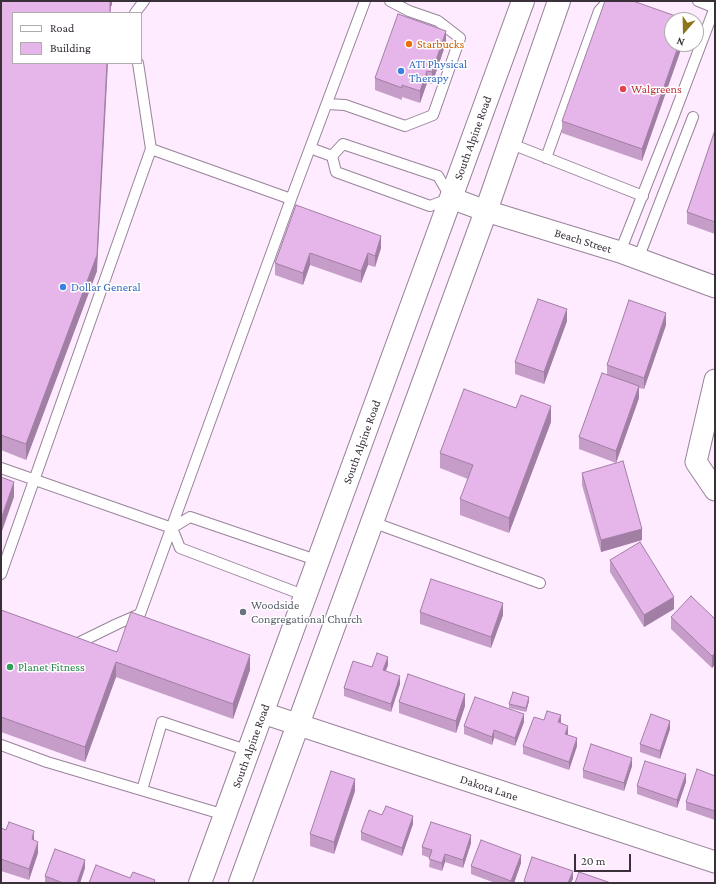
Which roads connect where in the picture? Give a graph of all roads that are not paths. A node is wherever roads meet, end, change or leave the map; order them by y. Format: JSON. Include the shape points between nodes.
{"nodes":[{"id":1,"x":144,"y":1,"type":"edge"},
{"id":2,"x":365,"y":1,"type":"edge"},
{"id":3,"x":390,"y":1,"type":"edge"},
{"id":4,"x":523,"y":1,"type":"edge"},
{"id":5,"x":559,"y":1,"type":"edge"},
{"id":6,"x":608,"y":1,"type":"edge"},
{"id":7,"x":698,"y":1,"type":"edge"},
{"id":8,"x":715,"y":8,"type":"edge"},
{"id":9,"x":136,"y":12,"type":"edge"},
{"id":10,"x":138,"y":64,"type":"edge"},
{"id":11,"x":327,"y":104,"type":"junction"},
{"id":12,"x":693,"y":117,"type":"dead end"},
{"id":13,"x":509,"y":144,"type":"junction"},
{"id":14,"x":310,"y":148,"type":"junction"},
{"id":15,"x":151,"y":149,"type":"junction"},
{"id":16,"x":332,"y":156,"type":"junction"},
{"id":17,"x":546,"y":158,"type":"junction"},
{"id":18,"x":643,"y":196,"type":"junction"},
{"id":19,"x":451,"y":198,"type":"junction"},
{"id":20,"x":291,"y":199,"type":"junction"},
{"id":21,"x":486,"y":211,"type":"junction"},
{"id":22,"x":629,"y":256,"type":"junction"},
{"id":23,"x":715,"y":287,"type":"edge"},
{"id":24,"x":715,"y":380,"type":"edge"},
{"id":25,"x":1,"y":468,"type":"edge"},
{"id":26,"x":34,"y":479,"type":"junction"},
{"id":27,"x":715,"y":490,"type":"edge"},
{"id":28,"x":372,"y":522,"type":"junction"},
{"id":29,"x":172,"y":528,"type":"junction"},
{"id":30,"x":319,"y":561,"type":"junction"},
{"id":31,"x":1,"y":574,"type":"edge"},
{"id":32,"x":540,"y":583,"type":"dead end"},
{"id":33,"x":306,"y":596,"type":"junction"},
{"id":34,"x":65,"y":644,"type":"edge"},
{"id":35,"x":263,"y":713,"type":"junction"},
{"id":36,"x":297,"y":724,"type":"junction"},
{"id":37,"x":1,"y":745,"type":"edge"},
{"id":38,"x":249,"y":751,"type":"junction"},
{"id":39,"x":142,"y":790,"type":"junction"},
{"id":40,"x":225,"y":815,"type":"junction"},
{"id":41,"x":715,"y":862,"type":"edge"},
{"id":42,"x":200,"y":883,"type":"edge"},
{"id":43,"x":240,"y":883,"type":"edge"}],
"edges":[{"from":1,"to":9,"type":"lane"},
{"from":2,"to":11,"type":"lane"},
{"from":3,"to":11,"type":"lane","via":[[438,21],[460,38],[434,115],[405,126],[345,104]]},
{"from":4,"to":19,"type":"main road","name":"South Alpine Road"},
{"from":5,"to":13,"type":"main road"},
{"from":6,"to":17,"type":"lane","via":[[599,11]]},
{"from":7,"to":8,"type":"lane"},
{"from":8,"to":18,"type":"lane"},
{"from":10,"to":15,"type":"lane"},
{"from":11,"to":14,"type":"lane"},
{"from":12,"to":22,"type":"lane"},
{"from":13,"to":17,"type":"lane"},
{"from":13,"to":21,"type":"main road"},
{"from":14,"to":16,"type":"lane"},
{"from":14,"to":20,"type":"lane"},
{"from":15,"to":20,"type":"lane"},
{"from":15,"to":26,"type":"lane"},
{"from":16,"to":19,"type":"lane","via":[[336,172],[430,206]]},
{"from":16,"to":19,"type":"lane","via":[[344,144],[438,176]]},
{"from":17,"to":18,"type":"lane"},
{"from":18,"to":22,"type":"lane"},
{"from":19,"to":21,"type":"street","name":"Beach Street"},
{"from":19,"to":30,"type":"main road","name":"South Alpine Road"},
{"from":20,"to":29,"type":"lane"},
{"from":21,"to":22,"type":"street","name":"Beach Street"},
{"from":21,"to":28,"type":"main road"},
{"from":22,"to":23,"type":"street","name":"Beach Street"},
{"from":24,"to":27,"type":"street","via":[[696,462]]},
{"from":25,"to":26,"type":"lane"},
{"from":26,"to":29,"type":"lane"},
{"from":26,"to":31,"type":"lane"},
{"from":28,"to":32,"type":"lane"},
{"from":28,"to":36,"type":"main road"},
{"from":29,"to":30,"type":"lane","via":[[190,517]]},
{"from":29,"to":33,"type":"lane","via":[[180,548]]},
{"from":29,"to":34,"type":"lane","via":[[140,614],[72,646]]},
{"from":30,"to":33,"type":"main road","name":"South Alpine Road"},
{"from":33,"to":35,"type":"main road","name":"South Alpine Road"},
{"from":35,"to":36,"type":"street","name":"Dakota Lane"},
{"from":35,"to":38,"type":"main road","name":"South Alpine Road"},
{"from":36,"to":41,"type":"street","name":"Dakota Lane"},
{"from":36,"to":43,"type":"main road"},
{"from":37,"to":39,"type":"lane","via":[[47,762]]},
{"from":38,"to":39,"type":"lane","via":[[162,722]]},
{"from":38,"to":40,"type":"main road","name":"South Alpine Road"},
{"from":39,"to":40,"type":"lane"},
{"from":40,"to":42,"type":"main road","name":"South Alpine Road"}]}
